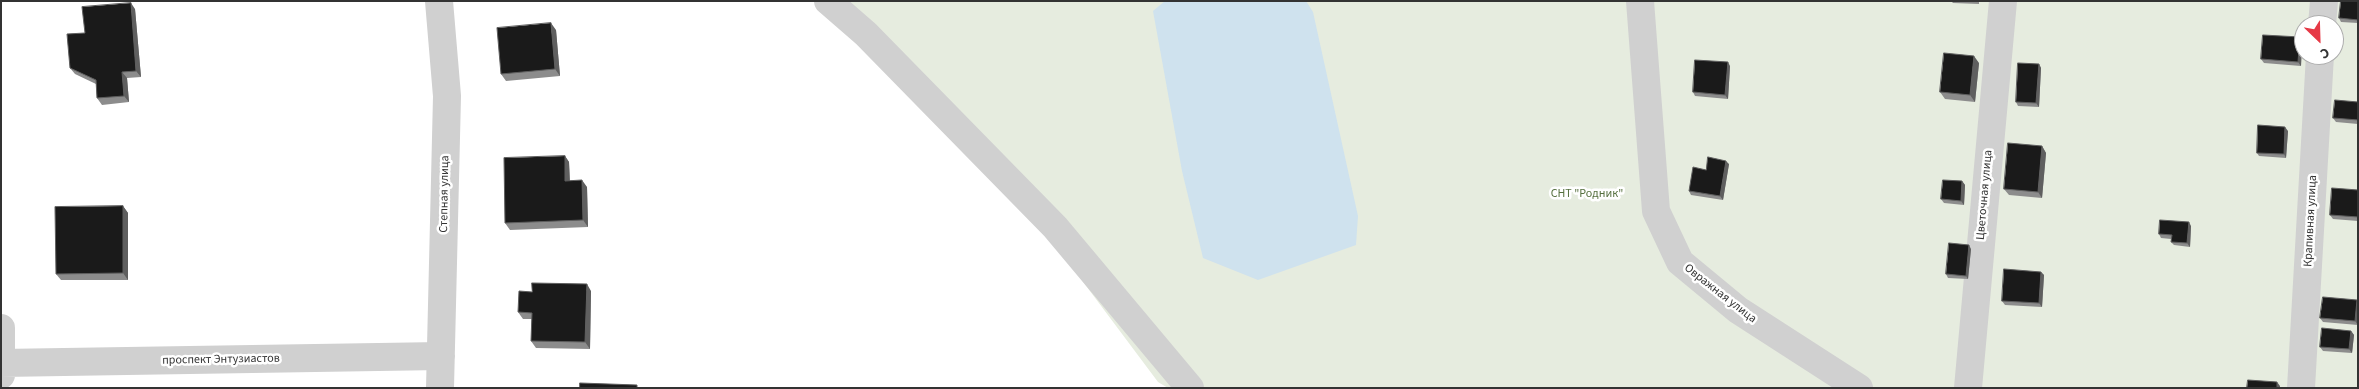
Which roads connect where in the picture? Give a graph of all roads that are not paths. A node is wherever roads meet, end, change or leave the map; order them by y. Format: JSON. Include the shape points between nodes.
{"nodes":[{"id":1,"x":438,"y":1,"type":"edge"},
{"id":2,"x":828,"y":1,"type":"edge"},
{"id":3,"x":1640,"y":1,"type":"edge"},
{"id":4,"x":2003,"y":1,"type":"edge"},
{"id":5,"x":2324,"y":1,"type":"edge"},
{"id":6,"x":2323,"y":15,"type":"edge"},
{"id":7,"x":2319,"y":65,"type":"edge"},
{"id":8,"x":1,"y":328,"type":"edge"},
{"id":9,"x":441,"y":356,"type":"junction"},
{"id":10,"x":1,"y":363,"type":"edge"},
{"id":11,"x":1,"y":375,"type":"edge"},
{"id":12,"x":440,"y":388,"type":"edge"},
{"id":13,"x":1190,"y":388,"type":"edge"},
{"id":14,"x":1859,"y":388,"type":"edge"},
{"id":15,"x":1968,"y":388,"type":"edge"},
{"id":16,"x":2301,"y":388,"type":"edge"}],
"edges":[{"from":1,"to":9,"type":"street","name":"Степная улица","via":[[447,96]]},
{"from":2,"to":13,"type":"street","via":[[866,34],[1055,228]]},
{"from":3,"to":14,"type":"street","name":"Овражная улица","via":[[1656,211],[1680,262],[1738,310]]},
{"from":4,"to":15,"type":"street","name":"Цветочная улица"},
{"from":5,"to":6,"type":"street"},
{"from":7,"to":16,"type":"street","name":"Крапивная улица"},
{"from":8,"to":10,"type":"street"},
{"from":9,"to":10,"type":"street","name":"проспект Энтузиастов"},
{"from":9,"to":12,"type":"street","name":"Степная улица"},
{"from":10,"to":11,"type":"street"}]}
